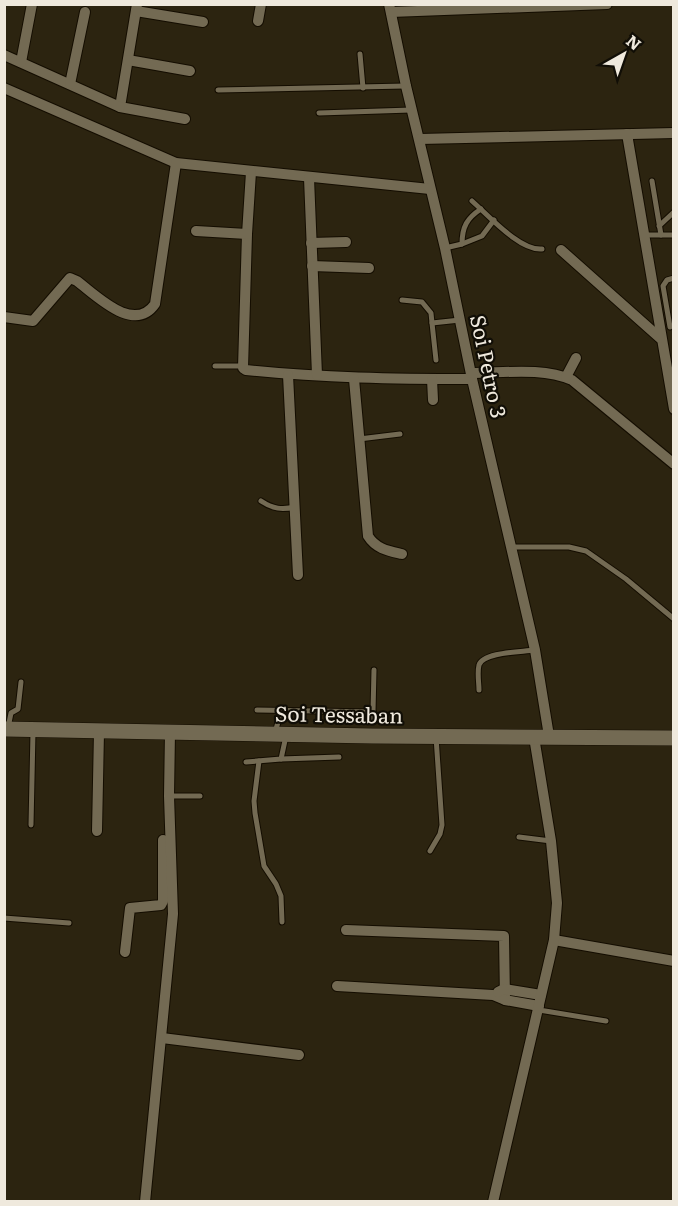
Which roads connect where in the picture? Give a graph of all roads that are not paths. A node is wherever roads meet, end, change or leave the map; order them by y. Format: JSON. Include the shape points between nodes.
{"nodes":[{"id":1,"x":32,"y":4,"type":"edge"},
{"id":2,"x":261,"y":4,"type":"edge"},
{"id":3,"x":608,"y":4,"type":"edge"},
{"id":4,"x":599,"y":5,"type":"edge"},
{"id":5,"x":137,"y":8,"type":"edge"},
{"id":6,"x":390,"y":8,"type":"edge"},
{"id":7,"x":85,"y":12,"type":"dead end"},
{"id":8,"x":258,"y":21,"type":"dead end"},
{"id":9,"x":203,"y":22,"type":"dead end"},
{"id":10,"x":360,"y":54,"type":"dead end"},
{"id":11,"x":4,"y":55,"type":"edge"},
{"id":12,"x":128,"y":60,"type":"junction"},
{"id":13,"x":21,"y":63,"type":"junction"},
{"id":14,"x":190,"y":71,"type":"dead end"},
{"id":15,"x":70,"y":84,"type":"junction"},
{"id":16,"x":406,"y":86,"type":"junction"},
{"id":17,"x":4,"y":88,"type":"edge"},
{"id":18,"x":363,"y":88,"type":"junction"},
{"id":19,"x":218,"y":90,"type":"dead end"},
{"id":20,"x":120,"y":107,"type":"junction"},
{"id":21,"x":412,"y":110,"type":"junction"},
{"id":22,"x":320,"y":113,"type":"dead end"},
{"id":23,"x":185,"y":119,"type":"dead end"},
{"id":24,"x":674,"y":133,"type":"edge"},
{"id":25,"x":627,"y":134,"type":"junction"},
{"id":26,"x":420,"y":139,"type":"junction"},
{"id":27,"x":176,"y":163,"type":"junction"},
{"id":28,"x":251,"y":172,"type":"junction"},
{"id":29,"x":309,"y":178,"type":"junction"},
{"id":30,"x":652,"y":181,"type":"dead end"},
{"id":31,"x":430,"y":189,"type":"junction"},
{"id":32,"x":472,"y":201,"type":"dead end"},
{"id":33,"x":481,"y":209,"type":"junction"},
{"id":34,"x":674,"y":213,"type":"edge"},
{"id":35,"x":494,"y":220,"type":"junction"},
{"id":36,"x":659,"y":226,"type":"junction"},
{"id":37,"x":196,"y":231,"type":"dead end"},
{"id":38,"x":247,"y":234,"type":"junction"},
{"id":39,"x":674,"y":234,"type":"edge"},
{"id":40,"x":661,"y":235,"type":"junction"},
{"id":41,"x":643,"y":236,"type":"junction"},
{"id":42,"x":346,"y":242,"type":"dead end"},
{"id":43,"x":311,"y":243,"type":"junction"},
{"id":44,"x":462,"y":244,"type":"junction"},
{"id":45,"x":446,"y":248,"type":"junction"},
{"id":46,"x":542,"y":249,"type":"dead end"},
{"id":47,"x":561,"y":250,"type":"dead end"},
{"id":48,"x":312,"y":266,"type":"junction"},
{"id":49,"x":369,"y":268,"type":"dead end"},
{"id":50,"x":674,"y":278,"type":"edge"},
{"id":51,"x":402,"y":300,"type":"dead end"},
{"id":52,"x":4,"y":317,"type":"edge"},
{"id":53,"x":460,"y":320,"type":"junction"},
{"id":54,"x":432,"y":323,"type":"junction"},
{"id":55,"x":666,"y":330,"type":"edge"},
{"id":56,"x":576,"y":358,"type":"dead end"},
{"id":57,"x":436,"y":360,"type":"dead end"},
{"id":58,"x":215,"y":366,"type":"dead end"},
{"id":59,"x":242,"y":366,"type":"junction"},
{"id":60,"x":288,"y":375,"type":"junction"},
{"id":61,"x":317,"y":375,"type":"junction"},
{"id":62,"x":472,"y":376,"type":"junction"},
{"id":63,"x":566,"y":377,"type":"junction"},
{"id":64,"x":354,"y":379,"type":"junction"},
{"id":65,"x":432,"y":379,"type":"junction"},
{"id":66,"x":433,"y":400,"type":"dead end"},
{"id":67,"x":674,"y":409,"type":"edge"},
{"id":68,"x":400,"y":434,"type":"dead end"},
{"id":69,"x":359,"y":439,"type":"junction"},
{"id":70,"x":674,"y":464,"type":"edge"},
{"id":71,"x":261,"y":501,"type":"dead end"},
{"id":72,"x":295,"y":507,"type":"junction"},
{"id":73,"x":512,"y":547,"type":"junction"},
{"id":74,"x":402,"y":554,"type":"dead end"},
{"id":75,"x":298,"y":575,"type":"dead end"},
{"id":76,"x":674,"y":619,"type":"edge"},
{"id":77,"x":535,"y":650,"type":"junction"},
{"id":78,"x":374,"y":670,"type":"dead end"},
{"id":79,"x":21,"y":682,"type":"dead end"},
{"id":80,"x":479,"y":690,"type":"dead end"},
{"id":81,"x":257,"y":710,"type":"dead end"},
{"id":82,"x":281,"y":711,"type":"junction"},
{"id":83,"x":373,"y":712,"type":"junction"},
{"id":84,"x":373,"y":721,"type":"dead end"},
{"id":85,"x":6,"y":729,"type":"edge"},
{"id":86,"x":33,"y":730,"type":"junction"},
{"id":87,"x":99,"y":732,"type":"junction"},
{"id":88,"x":167,"y":732,"type":"junction"},
{"id":89,"x":280,"y":734,"type":"junction"},
{"id":90,"x":436,"y":735,"type":"junction"},
{"id":91,"x":542,"y":737,"type":"junction"},
{"id":92,"x":674,"y":738,"type":"edge"},
{"id":93,"x":339,"y":757,"type":"dead end"},
{"id":94,"x":281,"y":759,"type":"junction"},
{"id":95,"x":259,"y":761,"type":"junction"},
{"id":96,"x":246,"y":762,"type":"dead end"},
{"id":97,"x":169,"y":796,"type":"junction"},
{"id":98,"x":200,"y":796,"type":"dead end"},
{"id":99,"x":31,"y":825,"type":"dead end"},
{"id":100,"x":97,"y":831,"type":"dead end"},
{"id":101,"x":519,"y":837,"type":"dead end"},
{"id":102,"x":551,"y":841,"type":"junction"},
{"id":103,"x":430,"y":851,"type":"dead end"},
{"id":104,"x":4,"y":918,"type":"edge"},
{"id":105,"x":282,"y":922,"type":"dead end"},
{"id":106,"x":69,"y":923,"type":"dead end"},
{"id":107,"x":346,"y":930,"type":"dead end"},
{"id":108,"x":554,"y":940,"type":"junction"},
{"id":109,"x":125,"y":952,"type":"dead end"},
{"id":110,"x":674,"y":961,"type":"edge"},
{"id":111,"x":337,"y":986,"type":"dead end"},
{"id":112,"x":504,"y":994,"type":"junction"},
{"id":113,"x":540,"y":1004,"type":"junction"},
{"id":114,"x":606,"y":1021,"type":"dead end"},
{"id":115,"x":162,"y":1038,"type":"junction"},
{"id":116,"x":299,"y":1055,"type":"dead end"},
{"id":117,"x":145,"y":1202,"type":"edge"},
{"id":118,"x":493,"y":1202,"type":"edge"}],
"edges":[{"from":1,"to":13,"type":"street"},
{"from":2,"to":8,"type":"street"},
{"from":3,"to":4,"type":"street"},
{"from":4,"to":6,"type":"street"},
{"from":5,"to":9,"type":"street"},
{"from":5,"to":12,"type":"street"},
{"from":6,"to":16,"type":"street","name":"Soi Petro 3"},
{"from":7,"to":15,"type":"street"},
{"from":10,"to":18,"type":"lane"},
{"from":11,"to":13,"type":"street"},
{"from":12,"to":14,"type":"street"},
{"from":12,"to":20,"type":"street"},
{"from":13,"to":15,"type":"street"},
{"from":15,"to":20,"type":"street"},
{"from":16,"to":18,"type":"lane"},
{"from":16,"to":21,"type":"street","name":"Soi Petro 3"},
{"from":17,"to":27,"type":"street"},
{"from":18,"to":19,"type":"lane"},
{"from":20,"to":23,"type":"street"},
{"from":21,"to":22,"type":"lane"},
{"from":21,"to":26,"type":"street","name":"Soi Petro 3"},
{"from":24,"to":25,"type":"street"},
{"from":25,"to":26,"type":"street"},
{"from":25,"to":41,"type":"street"},
{"from":26,"to":31,"type":"street","name":"Soi Petro 3"},
{"from":27,"to":28,"type":"street"},
{"from":27,"to":52,"type":"street","via":[[155,304],[149,311],[132,316],[120,312],[70,278],[33,321]]},
{"from":28,"to":29,"type":"street"},
{"from":28,"to":38,"type":"street"},
{"from":29,"to":31,"type":"street"},
{"from":29,"to":43,"type":"street"},
{"from":30,"to":36,"type":"lane"},
{"from":31,"to":45,"type":"street","name":"Soi Petro 3"},
{"from":32,"to":33,"type":"lane"},
{"from":33,"to":35,"type":"lane"},
{"from":33,"to":44,"type":"lane","via":[[467,220]]},
{"from":34,"to":36,"type":"lane"},
{"from":35,"to":44,"type":"lane","via":[[482,236]]},
{"from":35,"to":46,"type":"lane","via":[[522,244]]},
{"from":36,"to":40,"type":"lane"},
{"from":37,"to":38,"type":"street"},
{"from":38,"to":59,"type":"street"},
{"from":39,"to":40,"type":"lane"},
{"from":40,"to":41,"type":"lane"},
{"from":41,"to":55,"type":"street"},
{"from":42,"to":43,"type":"street"},
{"from":43,"to":48,"type":"street"},
{"from":44,"to":45,"type":"lane"},
{"from":45,"to":53,"type":"street","name":"Soi Petro 3"},
{"from":47,"to":55,"type":"street"},
{"from":48,"to":49,"type":"street"},
{"from":48,"to":61,"type":"street"},
{"from":50,"to":55,"type":"lane","via":[[664,283]]},
{"from":51,"to":54,"type":"lane","via":[[422,302]]},
{"from":53,"to":54,"type":"lane"},
{"from":53,"to":62,"type":"street","name":"Soi Petro 3"},
{"from":54,"to":57,"type":"lane"},
{"from":55,"to":67,"type":"street"},
{"from":56,"to":63,"type":"street"},
{"from":58,"to":59,"type":"lane"},
{"from":59,"to":60,"type":"street","via":[[246,370]]},
{"from":60,"to":61,"type":"street"},
{"from":60,"to":72,"type":"street"},
{"from":61,"to":64,"type":"street"},
{"from":62,"to":63,"type":"street","via":[[541,372]]},
{"from":62,"to":65,"type":"street"},
{"from":62,"to":73,"type":"street","name":"Soi Petro 3"},
{"from":63,"to":70,"type":"street"},
{"from":64,"to":65,"type":"street"},
{"from":64,"to":69,"type":"street"},
{"from":65,"to":66,"type":"street"},
{"from":68,"to":69,"type":"lane"},
{"from":69,"to":74,"type":"street","via":[[368,536],[384,550]]},
{"from":71,"to":72,"type":"lane","via":[[275,508]]},
{"from":72,"to":75,"type":"street"},
{"from":73,"to":76,"type":"lane","via":[[586,551]]},
{"from":73,"to":77,"type":"street","name":"Soi Petro 3"},
{"from":77,"to":80,"type":"lane","via":[[482,660],[478,667]]},
{"from":77,"to":91,"type":"street","name":"Soi Petro 3"},
{"from":78,"to":83,"type":"lane"},
{"from":79,"to":85,"type":"lane","via":[[18,710],[11,713]]},
{"from":81,"to":82,"type":"lane"},
{"from":82,"to":83,"type":"lane"},
{"from":82,"to":89,"type":"lane"},
{"from":83,"to":84,"type":"lane"},
{"from":85,"to":86,"type":"street","name":"Soi Tessaban"},
{"from":86,"to":87,"type":"street","name":"Soi Tessaban"},
{"from":86,"to":99,"type":"lane"},
{"from":87,"to":88,"type":"street","name":"Soi Tessaban"},
{"from":87,"to":100,"type":"street"},
{"from":88,"to":89,"type":"street","name":"Soi Tessaban"},
{"from":88,"to":97,"type":"street"},
{"from":88,"to":109,"type":"street","via":[[163,901],[130,908]]},
{"from":89,"to":90,"type":"street","name":"Soi Tessaban"},
{"from":89,"to":94,"type":"lane"},
{"from":90,"to":91,"type":"street","name":"Soi Tessaban"},
{"from":90,"to":103,"type":"lane","via":[[442,825]]},
{"from":91,"to":92,"type":"street","name":"Soi Tessaban"},
{"from":91,"to":102,"type":"street","name":"Soi Petro 3"},
{"from":93,"to":94,"type":"lane"},
{"from":94,"to":95,"type":"lane"},
{"from":95,"to":96,"type":"lane"},
{"from":95,"to":105,"type":"lane","via":[[255,813],[264,866],[281,896]]},
{"from":97,"to":98,"type":"lane"},
{"from":97,"to":115,"type":"street","via":[[173,914]]},
{"from":101,"to":102,"type":"lane"},
{"from":102,"to":108,"type":"street","name":"Soi Petro 3","via":[[557,903]]},
{"from":104,"to":106,"type":"lane"},
{"from":107,"to":112,"type":"street","via":[[502,935],[506,938]]},
{"from":108,"to":110,"type":"street"},
{"from":108,"to":113,"type":"street","name":"Soi Petro 3"},
{"from":111,"to":112,"type":"street"},
{"from":112,"to":113,"type":"street"},
{"from":113,"to":114,"type":"lane"},
{"from":113,"to":118,"type":"street","name":"Soi Petro 3"},
{"from":115,"to":116,"type":"street"},
{"from":115,"to":117,"type":"street"}]}
